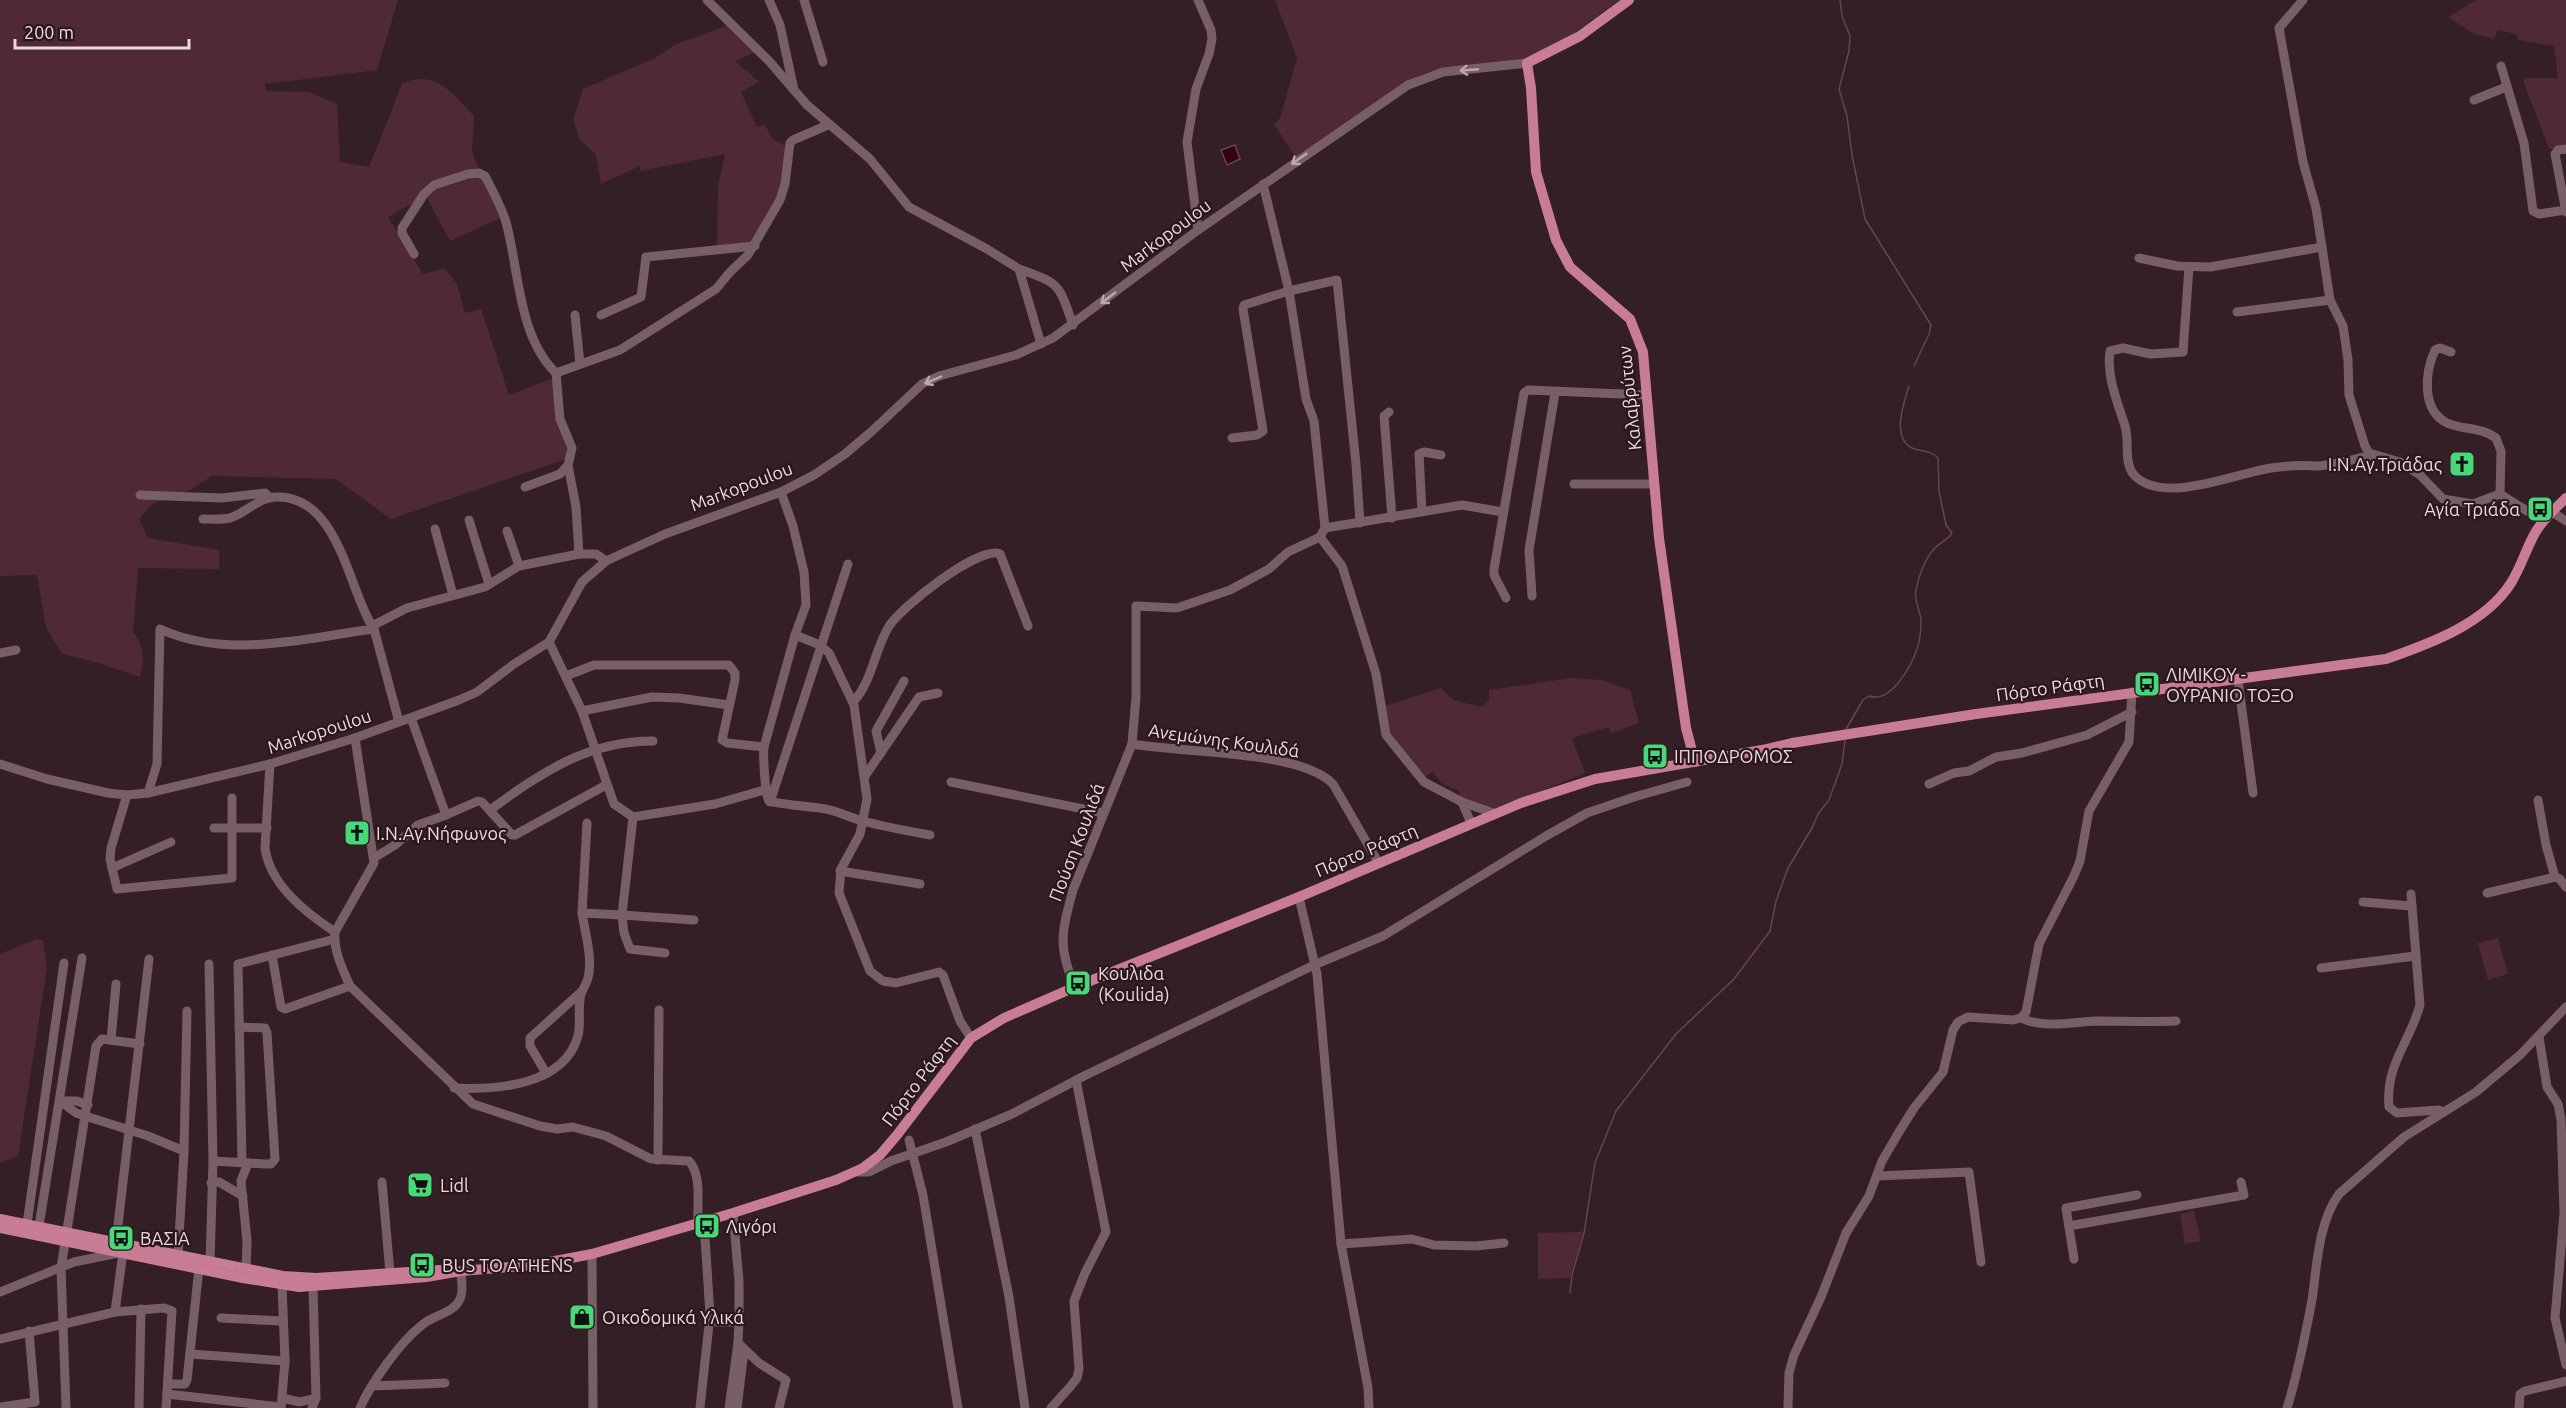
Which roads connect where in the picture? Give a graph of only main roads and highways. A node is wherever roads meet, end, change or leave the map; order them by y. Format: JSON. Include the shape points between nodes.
{"nodes":[{"id":1,"x":1629,"y":0,"type":"edge"},
{"id":2,"x":2566,"y":498,"type":"edge"},
{"id":3,"x":1691,"y":759,"type":"junction"},
{"id":4,"x":1521,"y":803,"type":"junction"},
{"id":5,"x":0,"y":1219,"type":"edge"},
{"id":6,"x":0,"y":1228,"type":"edge"},
{"id":7,"x":66,"y":1236,"type":"junction"},
{"id":8,"x":461,"y":1271,"type":"junction"}],
"edges":[{"from":1,"to":3,"type":"main road","name":"Καλαβρύτων","via":[[1580,36],[1527,63],[1536,172],[1556,240],[1578,275],[1630,319],[1643,352],[1659,538],[1685,743]]},
{"from":2,"to":3,"type":"main road","name":"Πόρτο Ράφτη","via":[[2543,521],[2506,590],[2494,604],[2432,641],[2386,659],[1762,745]]},
{"from":3,"to":4,"type":"main road","name":"Πόρτο Ράφτη","via":[[1586,782]]},
{"from":3,"to":4,"type":"main road","name":"Πόρτο Ράφτη","via":[[1586,776]]},
{"from":4,"to":8,"type":"main road","name":"Πόρτο Ράφτη","via":[[1004,1018],[971,1038],[883,1152],[855,1172],[592,1254],[534,1265]]},
{"from":5,"to":7,"type":"main road","name":"Πόρτο Ράφτη"},
{"from":6,"to":7,"type":"main road","name":"Πόρτο Ράφτη"},
{"from":7,"to":8,"type":"main road","name":"Πόρτο Ράφτη","via":[[306,1278],[426,1269]]},
{"from":7,"to":8,"type":"main road","name":"Πόρτο Ράφτη","via":[[282,1285],[313,1287]]}]}
